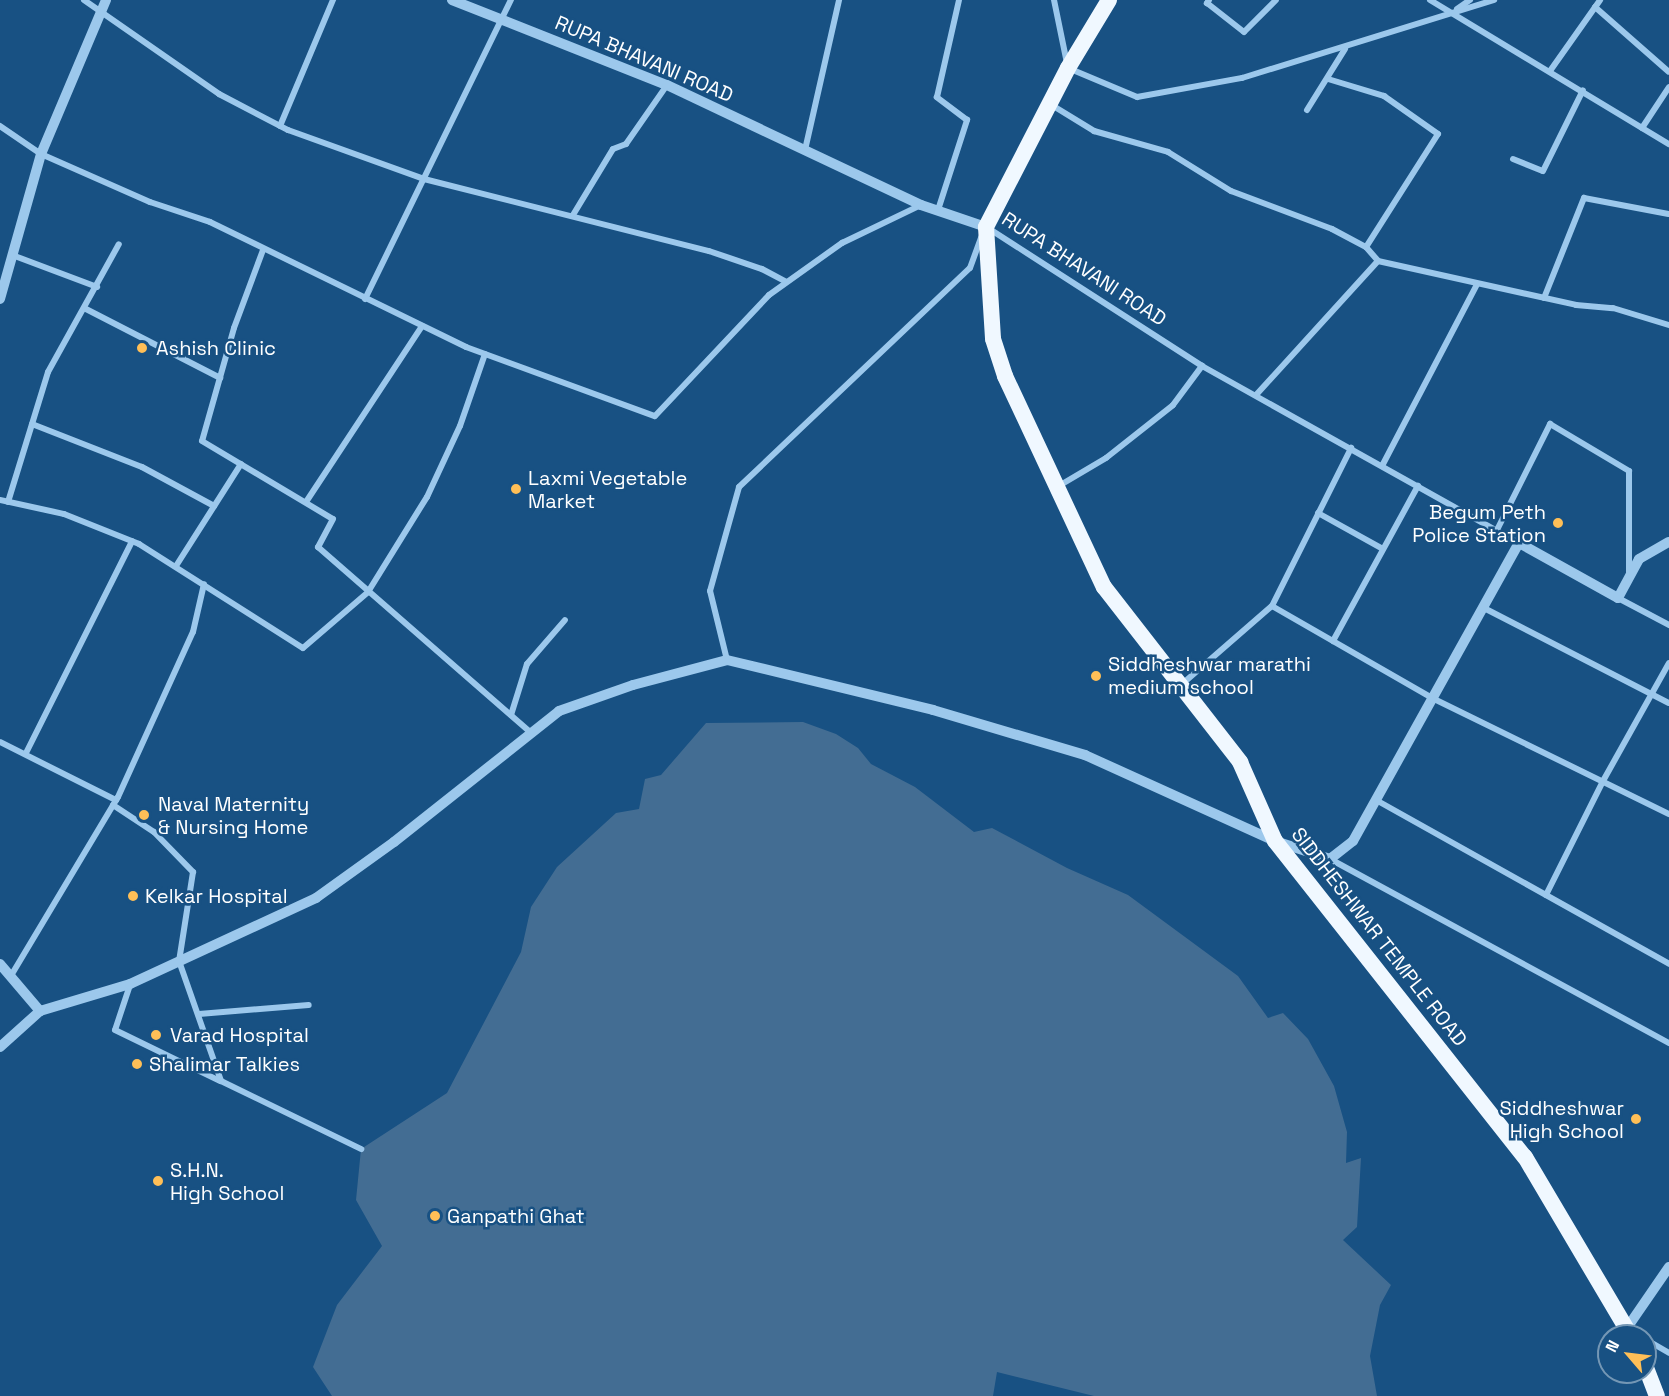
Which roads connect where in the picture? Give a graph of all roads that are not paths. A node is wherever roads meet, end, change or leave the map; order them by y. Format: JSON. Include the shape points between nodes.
{"nodes":[{"id":1,"x":84,"y":0,"type":"edge"},
{"id":2,"x":106,"y":0,"type":"edge"},
{"id":3,"x":333,"y":0,"type":"edge"},
{"id":4,"x":452,"y":0,"type":"edge"},
{"id":5,"x":511,"y":0,"type":"edge"},
{"id":6,"x":839,"y":0,"type":"edge"},
{"id":7,"x":959,"y":0,"type":"edge"},
{"id":8,"x":1054,"y":0,"type":"edge"},
{"id":9,"x":1109,"y":0,"type":"edge"},
{"id":10,"x":1209,"y":0,"type":"edge"},
{"id":11,"x":1276,"y":0,"type":"edge"},
{"id":12,"x":1430,"y":0,"type":"edge"},
{"id":13,"x":1470,"y":0,"type":"edge"},
{"id":14,"x":1494,"y":0,"type":"edge"},
{"id":15,"x":1600,"y":0,"type":"edge"},
{"id":16,"x":1595,"y":7,"type":"junction"},
{"id":17,"x":1451,"y":12,"type":"junction"},
{"id":18,"x":101,"y":14,"type":"junction"},
{"id":19,"x":501,"y":20,"type":"junction"},
{"id":20,"x":1345,"y":49,"type":"junction"},
{"id":21,"x":1068,"y":68,"type":"junction"},
{"id":22,"x":1550,"y":71,"type":"junction"},
{"id":23,"x":1669,"y":72,"type":"edge"},
{"id":24,"x":1329,"y":79,"type":"junction"},
{"id":25,"x":667,"y":85,"type":"junction"},
{"id":26,"x":1669,"y":87,"type":"edge"},
{"id":27,"x":1583,"y":90,"type":"junction"},
{"id":28,"x":1050,"y":103,"type":"junction"},
{"id":29,"x":1307,"y":110,"type":"dead end"},
{"id":30,"x":0,"y":126,"type":"edge"},
{"id":31,"x":280,"y":126,"type":"junction"},
{"id":32,"x":1642,"y":128,"type":"junction"},
{"id":33,"x":1669,"y":144,"type":"edge"},
{"id":34,"x":805,"y":150,"type":"junction"},
{"id":35,"x":41,"y":154,"type":"junction"},
{"id":36,"x":1513,"y":159,"type":"dead end"},
{"id":37,"x":424,"y":179,"type":"junction"},
{"id":38,"x":921,"y":205,"type":"junction"},
{"id":39,"x":938,"y":210,"type":"junction"},
{"id":40,"x":1669,"y":214,"type":"edge"},
{"id":41,"x":573,"y":215,"type":"junction"},
{"id":42,"x":986,"y":227,"type":"junction"},
{"id":43,"x":120,"y":244,"type":"dead end"},
{"id":44,"x":1366,"y":247,"type":"junction"},
{"id":45,"x":263,"y":250,"type":"junction"},
{"id":46,"x":12,"y":255,"type":"junction"},
{"id":47,"x":1378,"y":261,"type":"junction"},
{"id":48,"x":786,"y":282,"type":"junction"},
{"id":49,"x":1477,"y":284,"type":"junction"},
{"id":50,"x":97,"y":287,"type":"junction"},
{"id":51,"x":1544,"y":298,"type":"junction"},
{"id":52,"x":0,"y":299,"type":"edge"},
{"id":53,"x":365,"y":299,"type":"junction"},
{"id":54,"x":86,"y":309,"type":"junction"},
{"id":55,"x":1669,"y":325,"type":"edge"},
{"id":56,"x":422,"y":326,"type":"junction"},
{"id":57,"x":485,"y":354,"type":"junction"},
{"id":58,"x":1202,"y":366,"type":"junction"},
{"id":59,"x":220,"y":378,"type":"junction"},
{"id":60,"x":1256,"y":395,"type":"junction"},
{"id":61,"x":32,"y":424,"type":"junction"},
{"id":62,"x":1351,"y":448,"type":"junction"},
{"id":63,"x":241,"y":464,"type":"junction"},
{"id":64,"x":1382,"y":466,"type":"junction"},
{"id":65,"x":1418,"y":486,"type":"junction"},
{"id":66,"x":1057,"y":487,"type":"junction"},
{"id":67,"x":0,"y":500,"type":"edge"},
{"id":68,"x":8,"y":502,"type":"junction"},
{"id":69,"x":306,"y":502,"type":"junction"},
{"id":70,"x":214,"y":506,"type":"junction"},
{"id":71,"x":1318,"y":513,"type":"junction"},
{"id":72,"x":1497,"y":530,"type":"junction"},
{"id":73,"x":132,"y":541,"type":"junction"},
{"id":74,"x":1669,"y":542,"type":"edge"},
{"id":75,"x":1518,"y":543,"type":"junction"},
{"id":76,"x":1383,"y":549,"type":"junction"},
{"id":77,"x":176,"y":566,"type":"junction"},
{"id":78,"x":1629,"y":582,"type":"junction"},
{"id":79,"x":204,"y":584,"type":"junction"},
{"id":80,"x":368,"y":592,"type":"junction"},
{"id":81,"x":1618,"y":598,"type":"junction"},
{"id":82,"x":1272,"y":606,"type":"junction"},
{"id":83,"x":1482,"y":607,"type":"junction"},
{"id":84,"x":565,"y":620,"type":"dead end"},
{"id":85,"x":1669,"y":625,"type":"edge"},
{"id":86,"x":1333,"y":641,"type":"junction"},
{"id":87,"x":727,"y":660,"type":"junction"},
{"id":88,"x":1669,"y":663,"type":"edge"},
{"id":89,"x":1180,"y":685,"type":"junction"},
{"id":90,"x":1650,"y":694,"type":"junction"},
{"id":91,"x":1430,"y":698,"type":"junction"},
{"id":92,"x":1669,"y":703,"type":"edge"},
{"id":93,"x":511,"y":716,"type":"junction"},
{"id":94,"x":531,"y":733,"type":"junction"},
{"id":95,"x":0,"y":742,"type":"edge"},
{"id":96,"x":26,"y":753,"type":"junction"},
{"id":97,"x":1603,"y":781,"type":"junction"},
{"id":98,"x":1376,"y":800,"type":"junction"},
{"id":99,"x":114,"y":802,"type":"junction"},
{"id":100,"x":1669,"y":814,"type":"edge"},
{"id":101,"x":1275,"y":841,"type":"junction"},
{"id":102,"x":1330,"y":860,"type":"junction"},
{"id":103,"x":1546,"y":896,"type":"junction"},
{"id":104,"x":179,"y":962,"type":"junction"},
{"id":105,"x":0,"y":964,"type":"edge"},
{"id":106,"x":1669,"y":964,"type":"edge"},
{"id":107,"x":12,"y":974,"type":"junction"},
{"id":108,"x":130,"y":984,"type":"junction"},
{"id":109,"x":309,"y":1005,"type":"dead end"},
{"id":110,"x":40,"y":1011,"type":"junction"},
{"id":111,"x":199,"y":1014,"type":"junction"},
{"id":112,"x":1669,"y":1043,"type":"edge"},
{"id":113,"x":0,"y":1047,"type":"edge"},
{"id":114,"x":221,"y":1081,"type":"junction"},
{"id":115,"x":361,"y":1149,"type":"dead end"},
{"id":116,"x":1669,"y":1268,"type":"edge"},
{"id":117,"x":1627,"y":1324,"type":"edge"},
{"id":118,"x":1638,"y":1324,"type":"edge"}],
"edges":[{"from":1,"to":18,"type":"street"},
{"from":2,"to":18,"type":"street"},
{"from":3,"to":31,"type":"street"},
{"from":4,"to":19,"type":"street","name":"RUPA BHAVANI ROAD"},
{"from":5,"to":19,"type":"street"},
{"from":6,"to":34,"type":"street"},
{"from":7,"to":39,"type":"street","via":[[938,97],[967,120]]},
{"from":8,"to":21,"type":"street"},
{"from":9,"to":21,"type":"highway"},
{"from":10,"to":11,"type":"street","via":[[1207,3],[1244,32]]},
{"from":12,"to":17,"type":"street"},
{"from":13,"to":17,"type":"street"},
{"from":14,"to":17,"type":"street"},
{"from":15,"to":16,"type":"street"},
{"from":16,"to":22,"type":"street"},
{"from":16,"to":23,"type":"street"},
{"from":17,"to":20,"type":"street"},
{"from":17,"to":22,"type":"street"},
{"from":18,"to":31,"type":"street","via":[[219,94]]},
{"from":18,"to":35,"type":"street"},
{"from":19,"to":25,"type":"street","name":"RUPA BHAVANI ROAD"},
{"from":19,"to":37,"type":"street"},
{"from":20,"to":21,"type":"street","via":[[1242,78],[1137,97]]},
{"from":20,"to":24,"type":"street"},
{"from":21,"to":28,"type":"highway"},
{"from":22,"to":27,"type":"street"},
{"from":24,"to":29,"type":"street"},
{"from":24,"to":44,"type":"street","via":[[1384,96],[1438,134]]},
{"from":25,"to":34,"type":"street","name":"RUPA BHAVANI ROAD"},
{"from":25,"to":41,"type":"street","via":[[626,144],[613,149]]},
{"from":26,"to":32,"type":"street"},
{"from":27,"to":32,"type":"street"},
{"from":27,"to":36,"type":"street","via":[[1543,171]]},
{"from":28,"to":42,"type":"highway"},
{"from":28,"to":44,"type":"street","via":[[1094,131],[1168,152],[1231,191],[1332,229]]},
{"from":30,"to":35,"type":"street"},
{"from":31,"to":37,"type":"street"},
{"from":32,"to":33,"type":"street"},
{"from":34,"to":38,"type":"street","name":"RUPA BHAVANI ROAD"},
{"from":35,"to":45,"type":"street","via":[[150,202],[210,222]]},
{"from":35,"to":46,"type":"street"},
{"from":37,"to":41,"type":"street"},
{"from":37,"to":53,"type":"street"},
{"from":38,"to":39,"type":"street","name":"RUPA BHAVANI ROAD"},
{"from":38,"to":48,"type":"street","via":[[843,243]]},
{"from":39,"to":42,"type":"street","name":"RUPA BHAVANI ROAD"},
{"from":40,"to":51,"type":"street","via":[[1584,198]]},
{"from":41,"to":48,"type":"street","via":[[709,251],[762,269]]},
{"from":42,"to":58,"type":"street","name":"RUPA BHAVANI ROAD"},
{"from":42,"to":66,"type":"highway","name":"SIDDHESHWAR TEMPLE ROAD","via":[[993,339],[1005,376]]},
{"from":42,"to":87,"type":"street","via":[[970,268],[739,487],[710,591]]},
{"from":43,"to":50,"type":"street"},
{"from":44,"to":47,"type":"street"},
{"from":45,"to":53,"type":"street"},
{"from":45,"to":59,"type":"street"},
{"from":46,"to":50,"type":"street"},
{"from":46,"to":52,"type":"street"},
{"from":47,"to":49,"type":"street"},
{"from":47,"to":60,"type":"street"},
{"from":48,"to":57,"type":"street","via":[[769,295],[655,416]]},
{"from":49,"to":51,"type":"street"},
{"from":49,"to":64,"type":"street"},
{"from":50,"to":54,"type":"street"},
{"from":51,"to":55,"type":"street","via":[[1613,308]]},
{"from":53,"to":56,"type":"street"},
{"from":54,"to":59,"type":"street"},
{"from":54,"to":61,"type":"street","via":[[48,372]]},
{"from":56,"to":57,"type":"street"},
{"from":56,"to":69,"type":"street"},
{"from":57,"to":80,"type":"street","via":[[460,426],[427,497]]},
{"from":58,"to":60,"type":"street","name":"RUPA BHAVANI ROAD"},
{"from":58,"to":66,"type":"street","via":[[1173,405],[1106,458]]},
{"from":59,"to":63,"type":"street","via":[[202,441]]},
{"from":60,"to":62,"type":"street","name":"RUPA BHAVANI ROAD"},
{"from":61,"to":68,"type":"street"},
{"from":61,"to":70,"type":"street","via":[[142,467]]},
{"from":62,"to":64,"type":"street","name":"RUPA BHAVANI ROAD"},
{"from":62,"to":71,"type":"street"},
{"from":63,"to":69,"type":"street"},
{"from":63,"to":70,"type":"street"},
{"from":64,"to":65,"type":"street","name":"RUPA BHAVANI ROAD"},
{"from":65,"to":72,"type":"street","name":"RUPA BHAVANI ROAD"},
{"from":65,"to":76,"type":"street"},
{"from":66,"to":89,"type":"highway","name":"SIDDHESHWAR TEMPLE ROAD","via":[[1104,587]]},
{"from":67,"to":68,"type":"street"},
{"from":68,"to":73,"type":"street","via":[[64,514]]},
{"from":69,"to":80,"type":"street","via":[[333,519],[318,547]]},
{"from":70,"to":77,"type":"street"},
{"from":71,"to":76,"type":"street"},
{"from":71,"to":82,"type":"street"},
{"from":72,"to":75,"type":"street","name":"RUPA BHAVANI ROAD"},
{"from":72,"to":78,"type":"street","via":[[1551,424],[1629,471]]},
{"from":73,"to":77,"type":"street"},
{"from":73,"to":96,"type":"street"},
{"from":74,"to":78,"type":"street","via":[[1639,559]]},
{"from":75,"to":81,"type":"street","name":"RUPA BHAVANI ROAD"},
{"from":75,"to":83,"type":"street"},
{"from":76,"to":86,"type":"street"},
{"from":77,"to":79,"type":"street"},
{"from":78,"to":81,"type":"street"},
{"from":79,"to":80,"type":"street","via":[[303,648]]},
{"from":79,"to":99,"type":"street","via":[[193,632]]},
{"from":80,"to":93,"type":"street"},
{"from":81,"to":85,"type":"street","name":"RUPA BHAVANI ROAD"},
{"from":82,"to":86,"type":"street"},
{"from":82,"to":89,"type":"street"},
{"from":83,"to":90,"type":"street"},
{"from":83,"to":91,"type":"street"},
{"from":84,"to":93,"type":"street","via":[[527,664]]},
{"from":86,"to":91,"type":"street"},
{"from":87,"to":94,"type":"street","via":[[633,685],[559,711]]},
{"from":87,"to":101,"type":"street","via":[[933,710],[1085,755]]},
{"from":88,"to":90,"type":"street"},
{"from":89,"to":101,"type":"highway","name":"SIDDHESHWAR TEMPLE ROAD","via":[[1240,762]]},
{"from":90,"to":92,"type":"street"},
{"from":90,"to":97,"type":"street"},
{"from":91,"to":97,"type":"street"},
{"from":91,"to":98,"type":"street"},
{"from":93,"to":94,"type":"street"},
{"from":94,"to":104,"type":"street","via":[[394,842],[316,898]]},
{"from":95,"to":96,"type":"street"},
{"from":96,"to":99,"type":"street"},
{"from":97,"to":100,"type":"street"},
{"from":97,"to":103,"type":"street"},
{"from":98,"to":102,"type":"street","via":[[1353,841]]},
{"from":98,"to":103,"type":"street"},
{"from":99,"to":104,"type":"street","via":[[154,832],[193,872]]},
{"from":99,"to":107,"type":"street"},
{"from":101,"to":102,"type":"street"},
{"from":101,"to":117,"type":"highway","name":"SIDDHESHWAR TEMPLE ROAD","via":[[1525,1157]]},
{"from":102,"to":112,"type":"street"},
{"from":103,"to":106,"type":"street"},
{"from":104,"to":108,"type":"street"},
{"from":104,"to":111,"type":"street"},
{"from":105,"to":107,"type":"street"},
{"from":107,"to":110,"type":"street"},
{"from":108,"to":110,"type":"street"},
{"from":108,"to":114,"type":"street","via":[[115,1030]]},
{"from":109,"to":111,"type":"street"},
{"from":110,"to":113,"type":"street"},
{"from":111,"to":114,"type":"street"},
{"from":114,"to":115,"type":"street"},
{"from":116,"to":118,"type":"street"}]}
